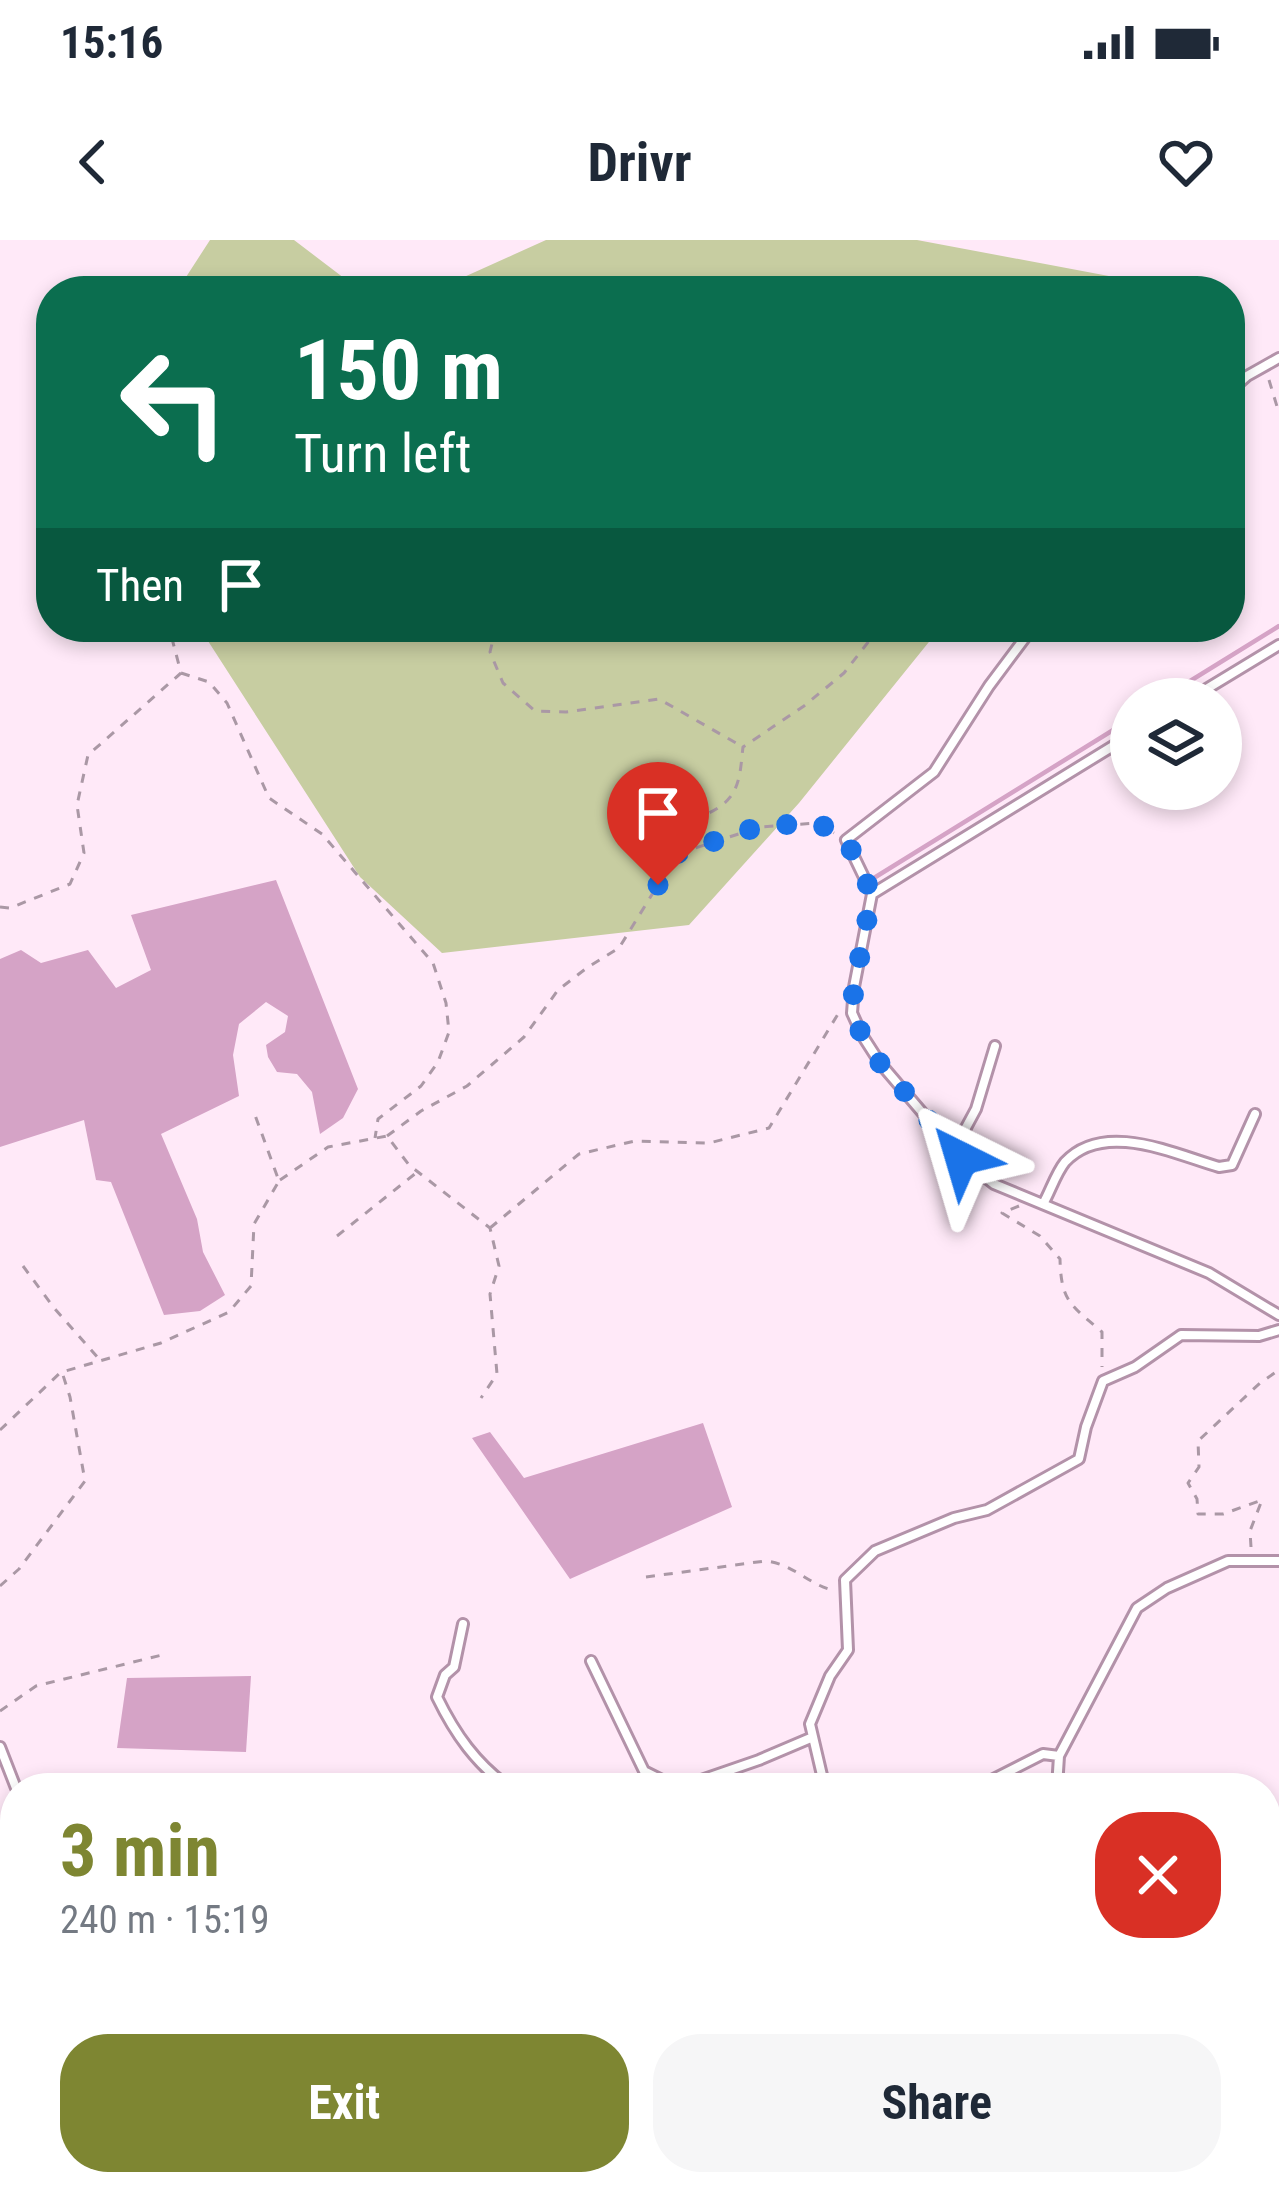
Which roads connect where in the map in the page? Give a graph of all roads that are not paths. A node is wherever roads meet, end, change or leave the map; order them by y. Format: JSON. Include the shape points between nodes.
{"nodes":[{"id":1,"x":1279,"y":358,"type":"edge"},
{"id":2,"x":1245,"y":380,"type":"edge"},
{"id":3,"x":1022,"y":642,"type":"edge"},
{"id":4,"x":1279,"y":645,"type":"edge"},
{"id":5,"x":1225,"y":678,"type":"edge"},
{"id":6,"x":1110,"y":748,"type":"edge"},
{"id":7,"x":872,"y":894,"type":"junction"},
{"id":8,"x":995,"y":1046,"type":"dead end"},
{"id":9,"x":1256,"y":1114,"type":"dead end"},
{"id":10,"x":954,"y":1150,"type":"junction"},
{"id":11,"x":1043,"y":1204,"type":"junction"},
{"id":12,"x":1279,"y":1315,"type":"edge"},
{"id":13,"x":1279,"y":1330,"type":"edge"},
{"id":14,"x":1279,"y":1561,"type":"edge"},
{"id":15,"x":463,"y":1624,"type":"dead end"},
{"id":16,"x":591,"y":1661,"type":"dead end"},
{"id":17,"x":813,"y":1737,"type":"junction"},
{"id":18,"x":1059,"y":1756,"type":"junction"},
{"id":19,"x":489,"y":1773,"type":"edge"},
{"id":20,"x":648,"y":1773,"type":"edge"},
{"id":21,"x":721,"y":1773,"type":"edge"},
{"id":22,"x":821,"y":1773,"type":"edge"},
{"id":23,"x":1003,"y":1773,"type":"edge"},
{"id":24,"x":1058,"y":1773,"type":"edge"}],
"edges":[{"from":1,"to":2,"type":"lane"},
{"from":3,"to":7,"type":"lane","via":[[934,772],[846,839]]},
{"from":4,"to":5,"type":"lane"},
{"from":6,"to":7,"type":"lane"},
{"from":7,"to":10,"type":"lane","via":[[852,1013],[880,1063]]},
{"from":8,"to":10,"type":"lane"},
{"from":9,"to":11,"type":"lane","via":[[1232,1165],[1127,1141],[1088,1146],[1064,1163]]},
{"from":10,"to":11,"type":"lane","via":[[994,1184]]},
{"from":11,"to":12,"type":"lane","via":[[1209,1273]]},
{"from":13,"to":17,"type":"lane","via":[[1180,1335],[1102,1381],[1079,1459],[987,1510],[875,1551],[845,1580],[848,1650],[810,1724]]},
{"from":14,"to":18,"type":"lane","via":[[1228,1561],[1138,1608]]},
{"from":15,"to":19,"type":"lane","via":[[454,1667],[436,1696]]},
{"from":16,"to":20,"type":"lane"},
{"from":17,"to":21,"type":"lane"},
{"from":17,"to":22,"type":"lane"},
{"from":18,"to":23,"type":"lane","via":[[1043,1754]]},
{"from":18,"to":24,"type":"lane"}]}
